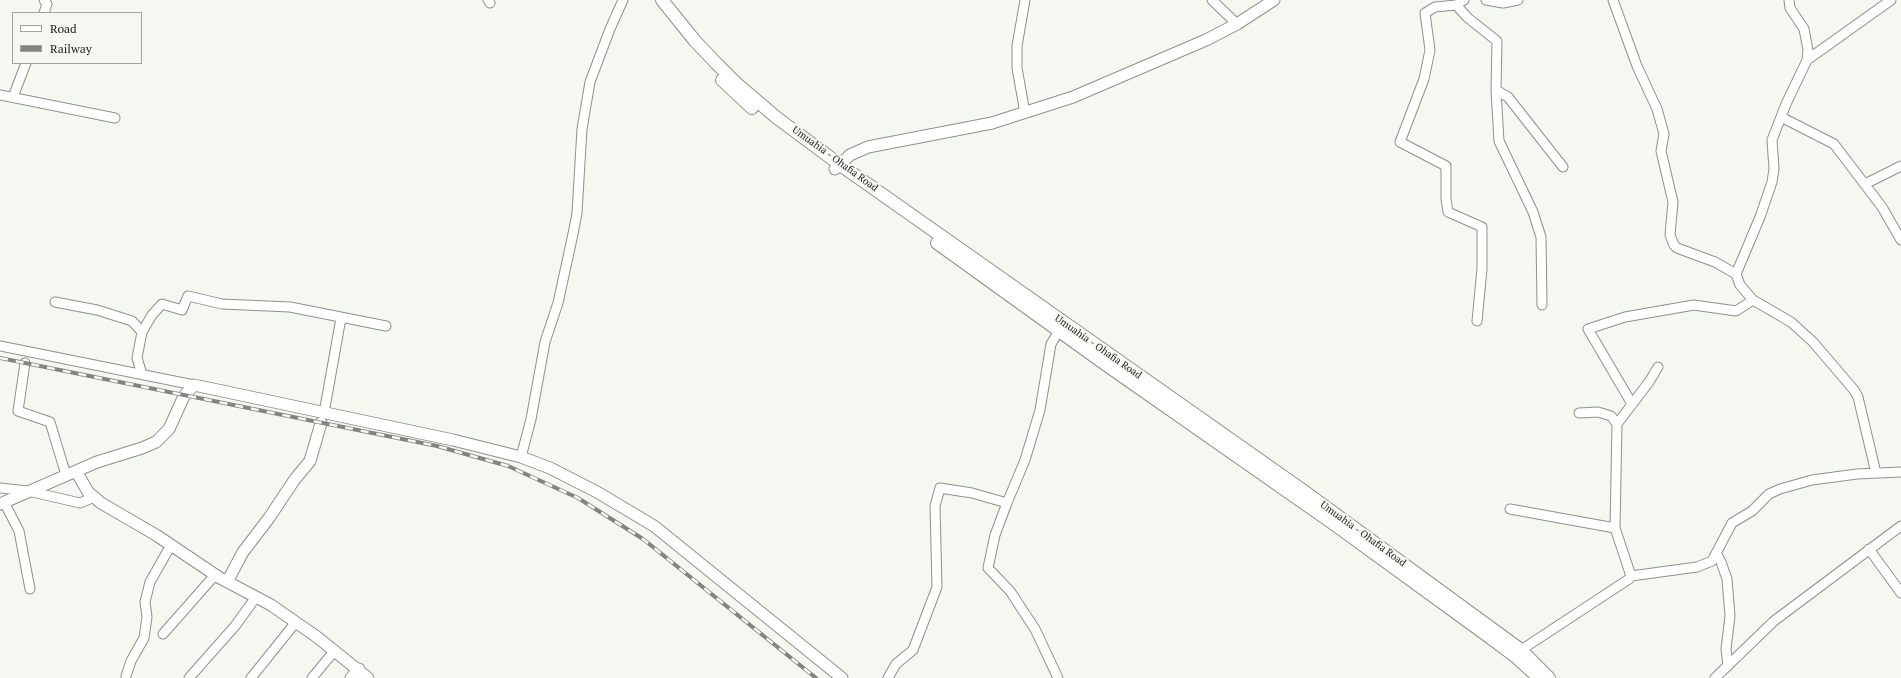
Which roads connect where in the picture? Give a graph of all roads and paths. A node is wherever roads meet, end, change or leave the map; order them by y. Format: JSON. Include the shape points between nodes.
{"nodes":[{"id":1,"x":44,"y":0,"type":"edge"},
{"id":2,"x":623,"y":0,"type":"edge"},
{"id":3,"x":654,"y":0,"type":"edge"},
{"id":4,"x":662,"y":0,"type":"edge"},
{"id":5,"x":1025,"y":0,"type":"edge"},
{"id":6,"x":1212,"y":0,"type":"edge"},
{"id":7,"x":1274,"y":0,"type":"edge"},
{"id":8,"x":1486,"y":0,"type":"edge"},
{"id":9,"x":1518,"y":0,"type":"edge"},
{"id":10,"x":1613,"y":0,"type":"edge"},
{"id":11,"x":1789,"y":0,"type":"edge"},
{"id":12,"x":1891,"y":0,"type":"edge"},
{"id":13,"x":1460,"y":2,"type":"edge"},
{"id":14,"x":44,"y":12,"type":"edge"},
{"id":15,"x":1237,"y":24,"type":"junction"},
{"id":16,"x":1807,"y":60,"type":"junction"},
{"id":17,"x":26,"y":64,"type":"edge"},
{"id":18,"x":1496,"y":90,"type":"junction"},
{"id":19,"x":0,"y":95,"type":"edge"},
{"id":20,"x":14,"y":97,"type":"junction"},
{"id":21,"x":1025,"y":113,"type":"junction"},
{"id":22,"x":1781,"y":117,"type":"junction"},
{"id":23,"x":115,"y":118,"type":"dead end"},
{"id":24,"x":837,"y":166,"type":"junction"},
{"id":25,"x":1901,"y":166,"type":"edge"},
{"id":26,"x":1563,"y":167,"type":"dead end"},
{"id":27,"x":1865,"y":184,"type":"junction"},
{"id":28,"x":1901,"y":240,"type":"edge"},
{"id":29,"x":1736,"y":274,"type":"junction"},
{"id":30,"x":1753,"y":300,"type":"junction"},
{"id":31,"x":55,"y":302,"type":"dead end"},
{"id":32,"x":1542,"y":305,"type":"dead end"},
{"id":33,"x":341,"y":318,"type":"junction"},
{"id":34,"x":1477,"y":320,"type":"dead end"},
{"id":35,"x":386,"y":326,"type":"dead end"},
{"id":36,"x":1059,"y":331,"type":"junction"},
{"id":37,"x":142,"y":332,"type":"junction"},
{"id":38,"x":0,"y":346,"type":"edge"},
{"id":39,"x":25,"y":363,"type":"dead end"},
{"id":40,"x":1658,"y":367,"type":"dead end"},
{"id":41,"x":142,"y":374,"type":"junction"},
{"id":42,"x":194,"y":385,"type":"junction"},
{"id":43,"x":1632,"y":404,"type":"junction"},
{"id":44,"x":1579,"y":413,"type":"dead end"},
{"id":45,"x":323,"y":418,"type":"junction"},
{"id":46,"x":1617,"y":424,"type":"junction"},
{"id":47,"x":521,"y":457,"type":"junction"},
{"id":48,"x":1901,"y":472,"type":"edge"},
{"id":49,"x":71,"y":473,"type":"junction"},
{"id":50,"x":1876,"y":473,"type":"junction"},
{"id":51,"x":0,"y":488,"type":"edge"},
{"id":52,"x":28,"y":491,"type":"junction"},
{"id":53,"x":94,"y":497,"type":"junction"},
{"id":54,"x":2,"y":503,"type":"edge"},
{"id":55,"x":1007,"y":503,"type":"junction"},
{"id":56,"x":1510,"y":509,"type":"dead end"},
{"id":57,"x":1901,"y":526,"type":"edge"},
{"id":58,"x":1615,"y":528,"type":"junction"},
{"id":59,"x":171,"y":545,"type":"junction"},
{"id":60,"x":1869,"y":549,"type":"junction"},
{"id":61,"x":1716,"y":553,"type":"junction"},
{"id":62,"x":215,"y":575,"type":"junction"},
{"id":63,"x":1631,"y":576,"type":"junction"},
{"id":64,"x":227,"y":582,"type":"junction"},
{"id":65,"x":30,"y":589,"type":"dead end"},
{"id":66,"x":1901,"y":593,"type":"edge"},
{"id":67,"x":256,"y":597,"type":"junction"},
{"id":68,"x":296,"y":622,"type":"junction"},
{"id":69,"x":1485,"y":628,"type":"junction"},
{"id":70,"x":163,"y":634,"type":"dead end"},
{"id":71,"x":335,"y":650,"type":"junction"},
{"id":72,"x":1522,"y":650,"type":"junction"},
{"id":73,"x":1728,"y":666,"type":"junction"},
{"id":74,"x":355,"y":674,"type":"edge"},
{"id":75,"x":126,"y":676,"type":"dead end"},
{"id":76,"x":190,"y":678,"type":"edge"},
{"id":77,"x":251,"y":678,"type":"edge"},
{"id":78,"x":312,"y":678,"type":"edge"},
{"id":79,"x":368,"y":678,"type":"edge"},
{"id":80,"x":842,"y":678,"type":"edge"},
{"id":81,"x":888,"y":678,"type":"edge"},
{"id":82,"x":1058,"y":678,"type":"edge"},
{"id":83,"x":1539,"y":678,"type":"edge"},
{"id":84,"x":1549,"y":678,"type":"edge"},
{"id":85,"x":1715,"y":678,"type":"edge"}],
"edges":[{"from":1,"to":14,"type":"street","via":[[47,4]]},
{"from":2,"to":47,"type":"street","via":[[590,82],[582,129],[577,213],[558,302],[545,342],[531,419]]},
{"from":3,"to":24,"type":"main road","name":"Umuahia - Ohafia Road","via":[[685,41],[734,93],[756,112]]},
{"from":4,"to":24,"type":"main road","name":"Umuahia - Ohafia Road","via":[[695,41],[736,84]]},
{"from":5,"to":21,"type":"street","via":[[1017,46],[1017,68]]},
{"from":6,"to":15,"type":"street"},
{"from":7,"to":15,"type":"street"},
{"from":8,"to":9,"type":"street","via":[[1503,3]]},
{"from":10,"to":29,"type":"street","via":[[1637,66],[1657,109],[1664,134],[1661,151],[1673,202],[1670,229],[1674,245]]},
{"from":11,"to":16,"type":"street","via":[[1790,8],[1804,29]]},
{"from":12,"to":16,"type":"street"},
{"from":13,"to":18,"type":"street","via":[[1468,18],[1497,41]]},
{"from":13,"to":34,"type":"street","via":[[1435,7],[1425,13],[1430,50],[1424,79],[1400,142],[1446,166],[1448,212],[1482,226],[1482,269]]},
{"from":15,"to":21,"type":"street","via":[[1073,97]]},
{"from":16,"to":22,"type":"street"},
{"from":17,"to":20,"type":"street"},
{"from":18,"to":26,"type":"street","via":[[1508,97]]},
{"from":18,"to":32,"type":"street","via":[[1499,141],[1533,212],[1541,237]]},
{"from":19,"to":20,"type":"street"},
{"from":20,"to":23,"type":"street"},
{"from":21,"to":24,"type":"street","via":[[992,124],[868,147],[850,155]]},
{"from":22,"to":27,"type":"street","via":[[1834,144]]},
{"from":22,"to":29,"type":"street","via":[[1772,140],[1772,182]]},
{"from":24,"to":36,"type":"main road","name":"Umuahia - Ohafia Road"},
{"from":24,"to":69,"type":"main road","name":"Umuahia - Ohafia Road","via":[[1305,492]]},
{"from":25,"to":27,"type":"street"},
{"from":27,"to":28,"type":"street"},
{"from":29,"to":30,"type":"street","via":[[1740,285]]},
{"from":30,"to":43,"type":"street","via":[[1736,311],[1694,305],[1625,317],[1588,329]]},
{"from":30,"to":50,"type":"street","via":[[1791,322],[1854,390],[1858,397]]},
{"from":31,"to":37,"type":"street","via":[[97,310],[132,321]]},
{"from":33,"to":35,"type":"street"},
{"from":33,"to":37,"type":"street","via":[[290,307],[222,304],[188,296],[182,310],[162,304]]},
{"from":33,"to":45,"type":"street"},
{"from":36,"to":55,"type":"street","via":[[1051,344],[1040,410]]},
{"from":36,"to":69,"type":"main road","name":"Umuahia - Ohafia Road"},
{"from":37,"to":41,"type":"street","via":[[137,358]]},
{"from":38,"to":41,"type":"street"},
{"from":39,"to":49,"type":"street","via":[[18,411],[50,422]]},
{"from":40,"to":43,"type":"street"},
{"from":41,"to":42,"type":"street"},
{"from":42,"to":45,"type":"street"},
{"from":42,"to":49,"type":"street","via":[[184,396],[169,429],[156,442]]},
{"from":43,"to":46,"type":"street"},
{"from":44,"to":46,"type":"street","via":[[1598,412],[1610,416]]},
{"from":45,"to":47,"type":"street"},
{"from":45,"to":64,"type":"street","via":[[310,461],[243,552]]},
{"from":46,"to":58,"type":"street"},
{"from":47,"to":80,"type":"street","via":[[550,468],[597,492],[654,526]]},
{"from":48,"to":50,"type":"street"},
{"from":49,"to":52,"type":"street"},
{"from":49,"to":53,"type":"street"},
{"from":50,"to":61,"type":"street","via":[[1812,480],[1769,494],[1752,511],[1732,523]]},
{"from":51,"to":52,"type":"street"},
{"from":52,"to":53,"type":"street","via":[[80,503]]},
{"from":52,"to":54,"type":"street"},
{"from":53,"to":59,"type":"street"},
{"from":54,"to":65,"type":"street","via":[[19,531]]},
{"from":55,"to":81,"type":"street","via":[[972,493],[940,488],[935,506],[937,587],[912,650],[896,664]]},
{"from":55,"to":82,"type":"street","via":[[995,535],[988,568],[1010,591],[1035,629]]},
{"from":56,"to":58,"type":"street"},
{"from":57,"to":60,"type":"street"},
{"from":58,"to":63,"type":"street"},
{"from":59,"to":62,"type":"street"},
{"from":59,"to":75,"type":"street","via":[[150,582],[145,602],[147,617],[144,638],[130,661]]},
{"from":60,"to":66,"type":"street"},
{"from":60,"to":73,"type":"street","via":[[1829,582],[1774,621]]},
{"from":61,"to":63,"type":"street","via":[[1712,561],[1697,567]]},
{"from":61,"to":73,"type":"street","via":[[1727,579],[1730,616],[1726,649]]},
{"from":62,"to":64,"type":"street"},
{"from":62,"to":70,"type":"street"},
{"from":63,"to":72,"type":"street"},
{"from":64,"to":67,"type":"street"},
{"from":67,"to":68,"type":"street"},
{"from":67,"to":76,"type":"street","via":[[235,626]]},
{"from":68,"to":71,"type":"street"},
{"from":68,"to":77,"type":"street"},
{"from":69,"to":72,"type":"main road","name":"Umuahia - Ohafia Road"},
{"from":69,"to":83,"type":"main road","name":"Umuahia - Ohafia Road"},
{"from":71,"to":74,"type":"street"},
{"from":71,"to":78,"type":"street"},
{"from":72,"to":84,"type":"main road","name":"Umuahia - Ohafia Road"},
{"from":73,"to":85,"type":"street"},
{"from":74,"to":79,"type":"street"}]}
